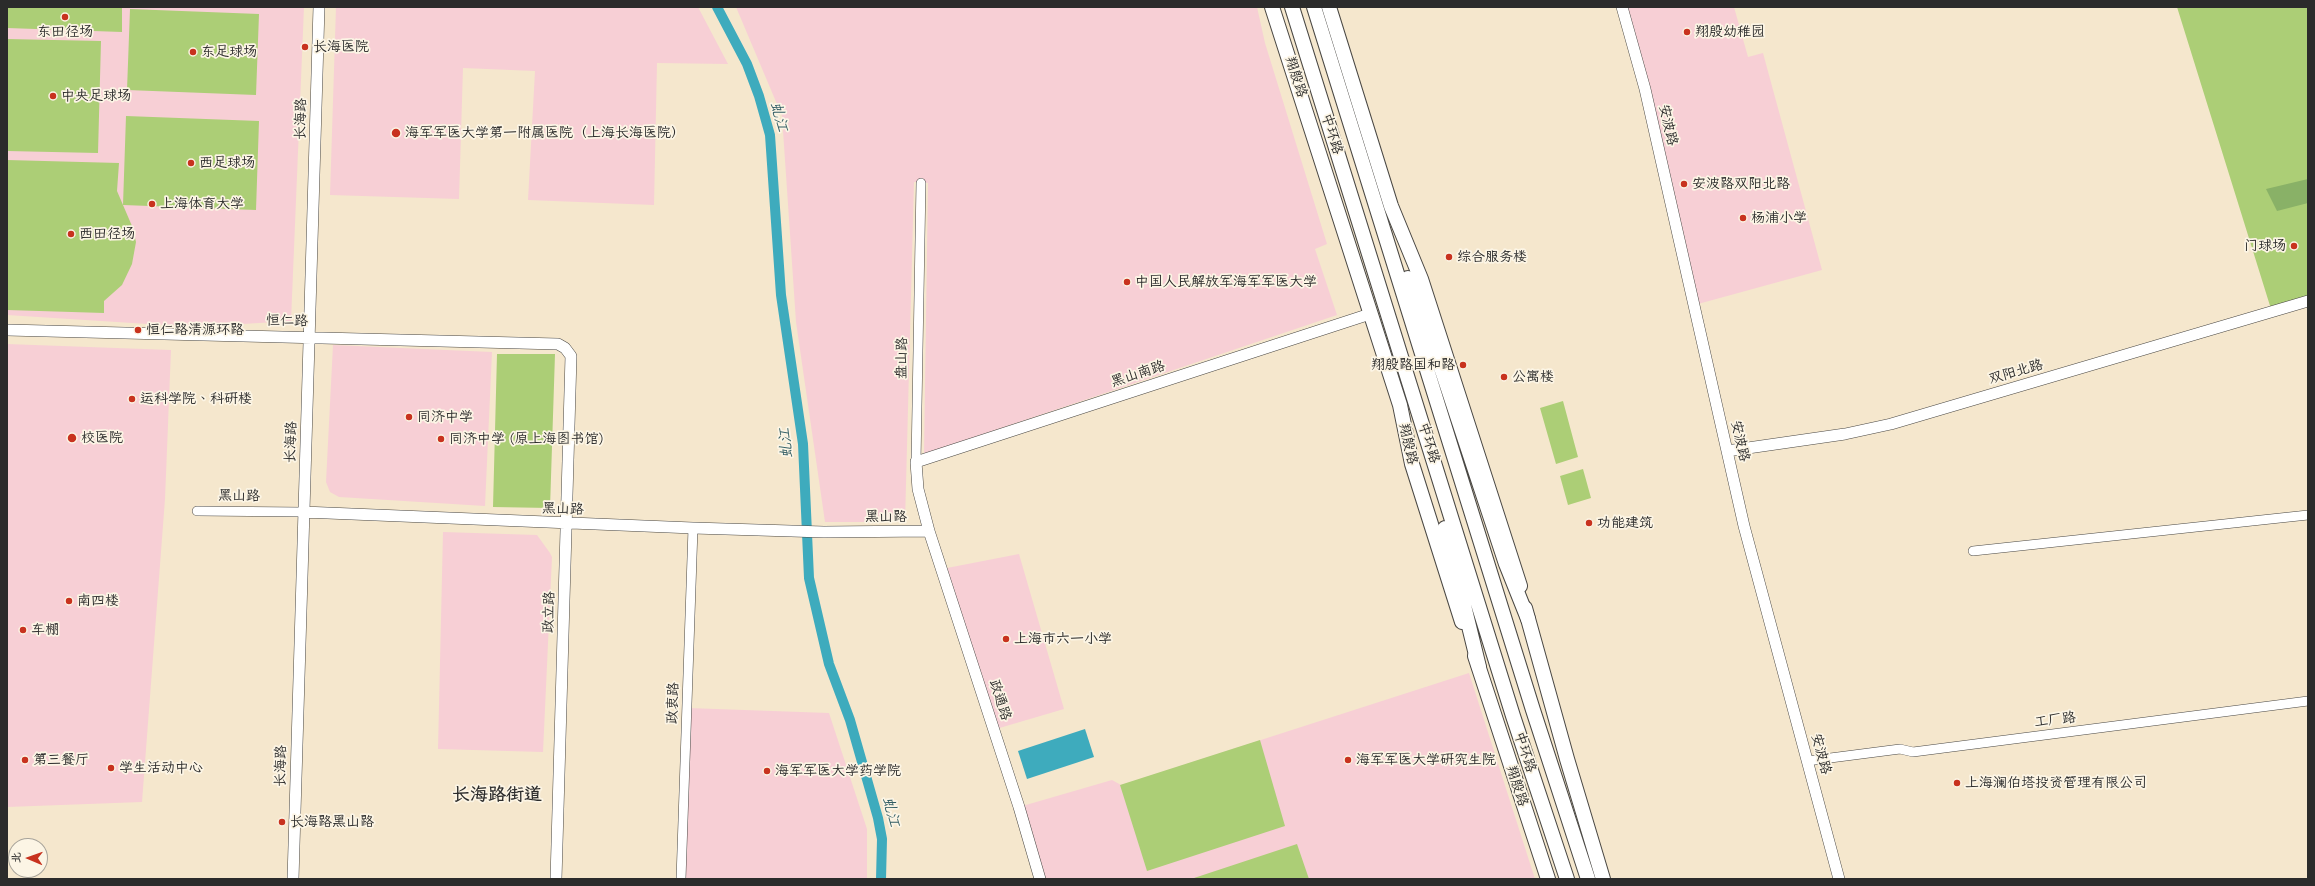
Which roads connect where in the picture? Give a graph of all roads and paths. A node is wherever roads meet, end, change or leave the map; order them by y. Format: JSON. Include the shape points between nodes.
{"nodes":[{"id":1,"x":319,"y":7,"type":"edge"},
{"id":2,"x":1272,"y":7,"type":"edge"},
{"id":3,"x":1292,"y":7,"type":"edge"},
{"id":4,"x":1314,"y":7,"type":"edge"},
{"id":5,"x":1329,"y":7,"type":"edge"},
{"id":6,"x":1622,"y":7,"type":"edge"},
{"id":7,"x":921,"y":183,"type":"dead end"},
{"id":8,"x":1376,"y":201,"type":"junction"},
{"id":9,"x":2308,"y":301,"type":"edge"},
{"id":10,"x":1370,"y":314,"type":"junction"},
{"id":11,"x":7,"y":330,"type":"edge"},
{"id":12,"x":310,"y":337,"type":"junction"},
{"id":13,"x":565,"y":348,"type":"joint"},
{"id":14,"x":1415,"y":399,"type":"junction"},
{"id":15,"x":1727,"y":451,"type":"junction"},
{"id":16,"x":916,"y":462,"type":"junction"},
{"id":17,"x":197,"y":511,"type":"dead end"},
{"id":18,"x":303,"y":512,"type":"junction"},
{"id":19,"x":2308,"y":515,"type":"edge"},
{"id":20,"x":567,"y":524,"type":"junction"},
{"id":21,"x":693,"y":528,"type":"junction"},
{"id":22,"x":929,"y":531,"type":"junction"},
{"id":23,"x":1973,"y":551,"type":"dead end"},
{"id":24,"x":1528,"y":618,"type":"junction"},
{"id":25,"x":1479,"y":667,"type":"junction"},
{"id":26,"x":2308,"y":701,"type":"edge"},
{"id":27,"x":1807,"y":761,"type":"junction"},
{"id":28,"x":293,"y":879,"type":"edge"},
{"id":29,"x":556,"y":879,"type":"edge"},
{"id":30,"x":681,"y":879,"type":"edge"},
{"id":31,"x":1040,"y":879,"type":"edge"},
{"id":32,"x":1548,"y":879,"type":"edge"},
{"id":33,"x":1566,"y":879,"type":"edge"},
{"id":34,"x":1588,"y":879,"type":"edge"},
{"id":35,"x":1603,"y":879,"type":"edge"},
{"id":36,"x":1839,"y":879,"type":"edge"}],
"edges":[{"from":1,"to":12,"type":"street","name":"长海路"},
{"from":2,"to":10,"type":"main road","name":"翔殷路","via":[[1315,134]]},
{"from":3,"to":14,"type":"main road","name":"中环路"},
{"from":4,"to":8,"type":"main road","name":"中环路"},
{"from":5,"to":24,"type":"main road","via":[[1391,206],[1421,279],[1496,507]]},
{"from":6,"to":15,"type":"street","name":"安波路","via":[[1645,89]]},
{"from":7,"to":16,"type":"street","name":"盘山路"},
{"from":8,"to":24,"type":"main road","via":[[1425,319],[1506,564]]},
{"from":8,"to":34,"type":"main road","name":"中环路","via":[[1533,710]]},
{"from":9,"to":15,"type":"street","name":"双阳北路","via":[[1891,424],[1845,434]]},
{"from":10,"to":16,"type":"street","name":"黑山南路"},
{"from":10,"to":25,"type":"main road","name":"翔殷路","via":[[1400,405],[1412,464]]},
{"from":11,"to":12,"type":"street","name":"恒仁路"},
{"from":12,"to":13,"type":"street","name":"恒仁路","via":[[558,344]]},
{"from":12,"to":18,"type":"street","name":"长海路"},
{"from":13,"to":20,"type":"street","name":"政立路","via":[[571,356]]},
{"from":14,"to":25,"type":"main road"},
{"from":14,"to":33,"type":"main road","name":"中环路"},
{"from":15,"to":27,"type":"street","name":"安波路","via":[[1744,526]]},
{"from":16,"to":22,"type":"street","name":"盘山路","via":[[918,489]]},
{"from":17,"to":18,"type":"street","name":"黑山路"},
{"from":18,"to":20,"type":"street","name":"黑山路"},
{"from":18,"to":28,"type":"street","name":"长海路"},
{"from":19,"to":23,"type":"street"},
{"from":20,"to":21,"type":"street","name":"黑山路"},
{"from":20,"to":29,"type":"street","name":"政立路"},
{"from":21,"to":22,"type":"street","name":"黑山路","via":[[824,532]]},
{"from":21,"to":30,"type":"street","name":"政衷路"},
{"from":22,"to":31,"type":"street","name":"政通路"},
{"from":24,"to":35,"type":"main road"},
{"from":25,"to":32,"type":"main road","name":"翔殷路"},
{"from":26,"to":27,"type":"street","name":"工厂路","via":[[1913,752],[1900,749]]},
{"from":27,"to":36,"type":"street","name":"安波路"}]}
